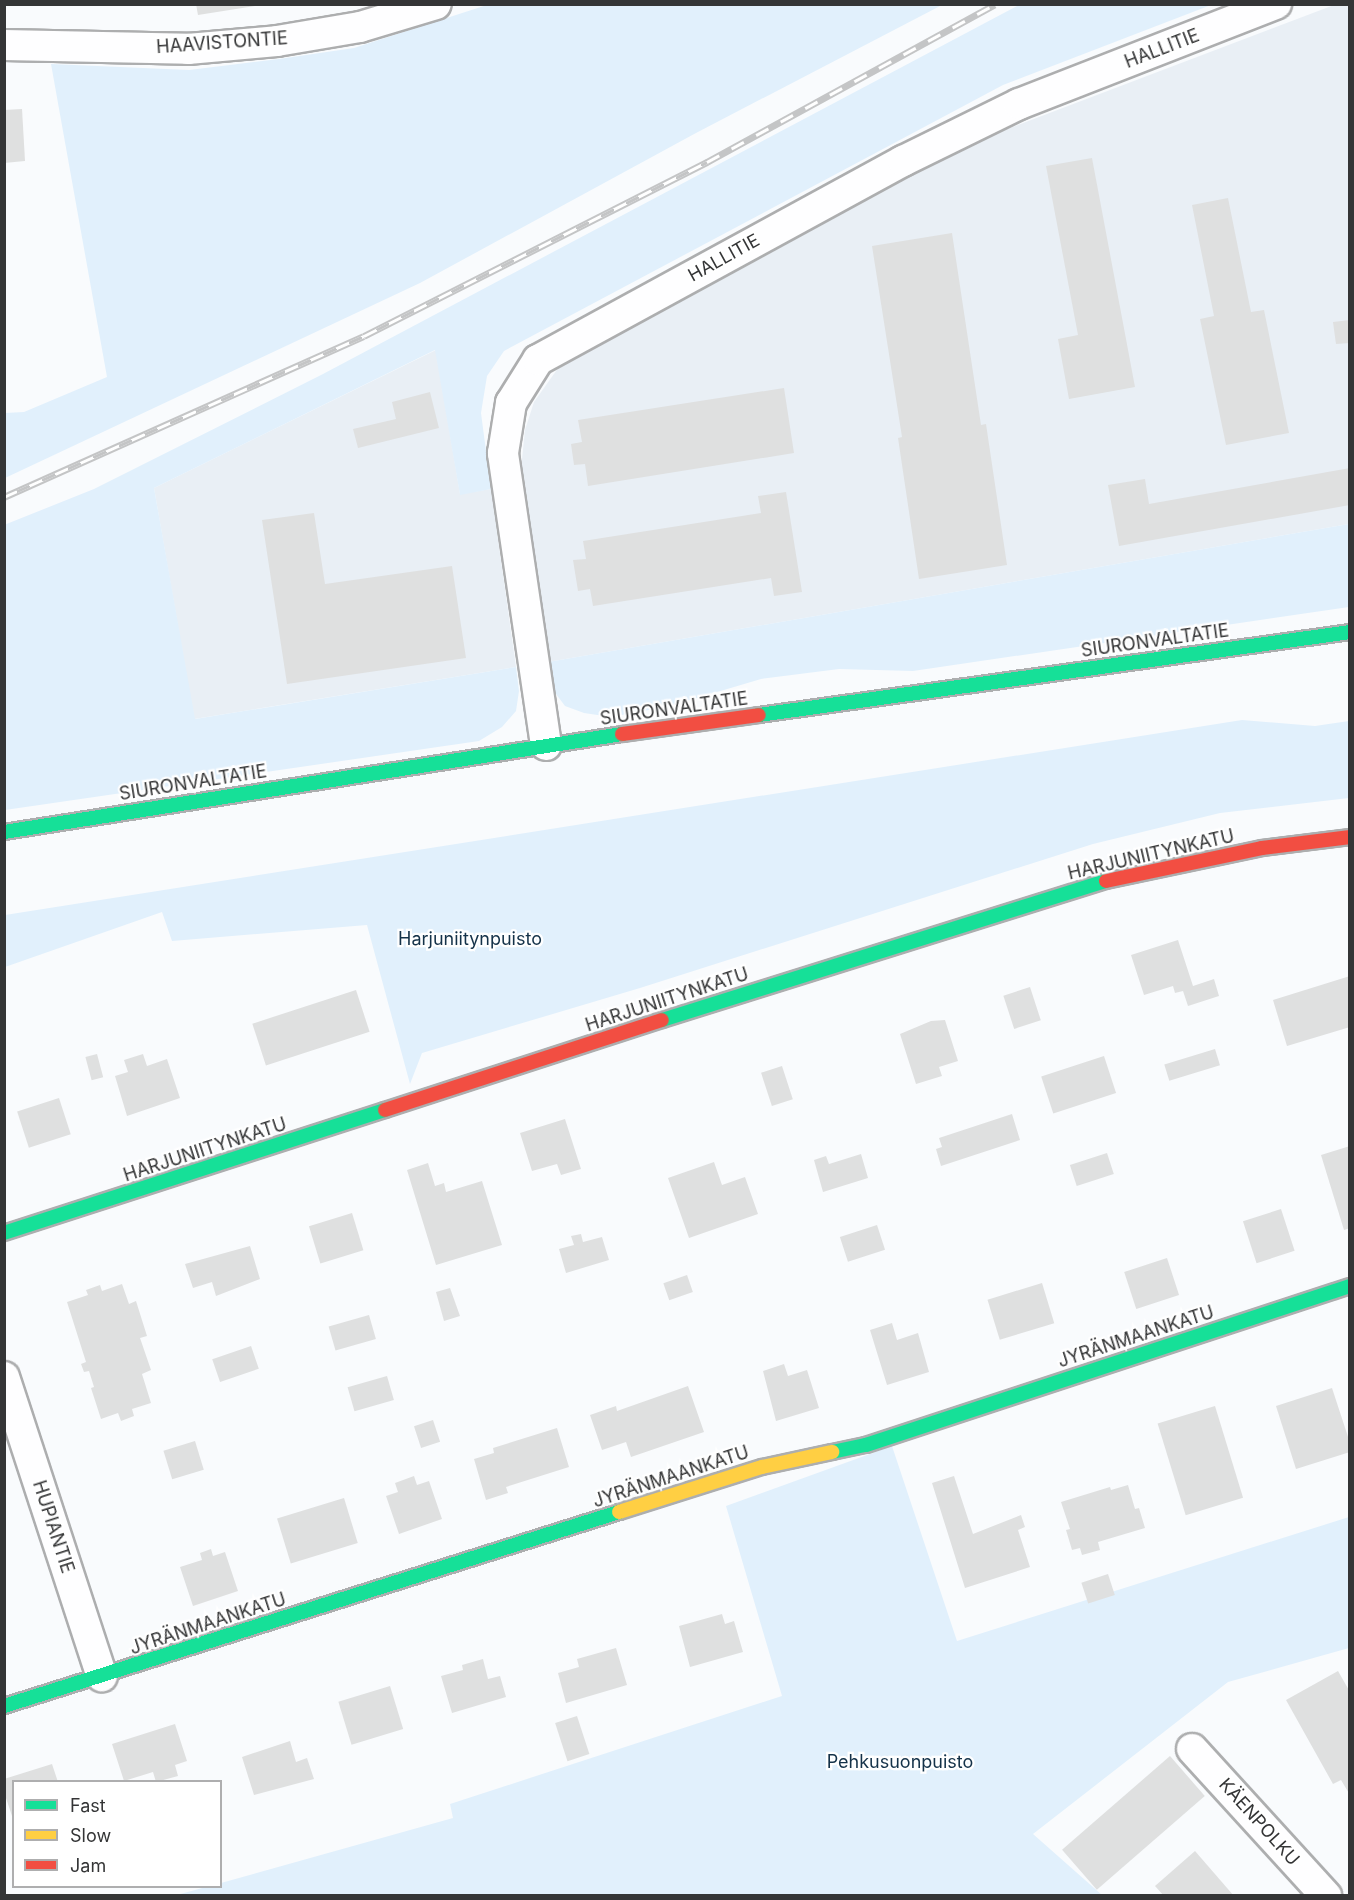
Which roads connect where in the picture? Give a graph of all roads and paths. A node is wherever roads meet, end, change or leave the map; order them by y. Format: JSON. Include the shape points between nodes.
{"nodes":[{"id":1,"x":436,"y":4,"type":"edge"},
{"id":2,"x":1276,"y":4,"type":"edge"},
{"id":3,"x":4,"y":45,"type":"edge"},
{"id":4,"x":1350,"y":632,"type":"edge"},
{"id":5,"x":546,"y":745,"type":"junction"},
{"id":6,"x":4,"y":832,"type":"edge"},
{"id":7,"x":1350,"y":837,"type":"edge"},
{"id":8,"x":4,"y":1233,"type":"edge"},
{"id":9,"x":1350,"y":1286,"type":"edge"},
{"id":10,"x":4,"y":1377,"type":"edge"},
{"id":11,"x":102,"y":1676,"type":"junction"},
{"id":12,"x":4,"y":1706,"type":"edge"},
{"id":13,"x":1192,"y":1749,"type":"dead end"},
{"id":14,"x":1326,"y":1896,"type":"edge"}],
"edges":[{"from":1,"to":3,"type":"street","name":"HAAVISTONTIE","via":[[360,27],[278,41],[188,49]]},
{"from":2,"to":5,"type":"street","name":"HALLITIE","via":[[1008,109],[903,161],[538,360],[511,403],[503,453]]},
{"from":4,"to":5,"type":"street","name":"SIURONVALTATIE"},
{"from":5,"to":6,"type":"street","name":"SIURONVALTATIE"},
{"from":7,"to":8,"type":"street","name":"HARJUNIITYNKATU","via":[[1262,848],[1113,879],[652,1023]]},
{"from":9,"to":11,"type":"street","name":"JYRÄNMAANKATU","via":[[866,1445],[762,1467]]},
{"from":10,"to":11,"type":"street","name":"HUPIANTIE"},
{"from":11,"to":12,"type":"street","name":"JYRÄNMAANKATU"},
{"from":13,"to":14,"type":"street","name":"KÄENPOLKU"}]}
